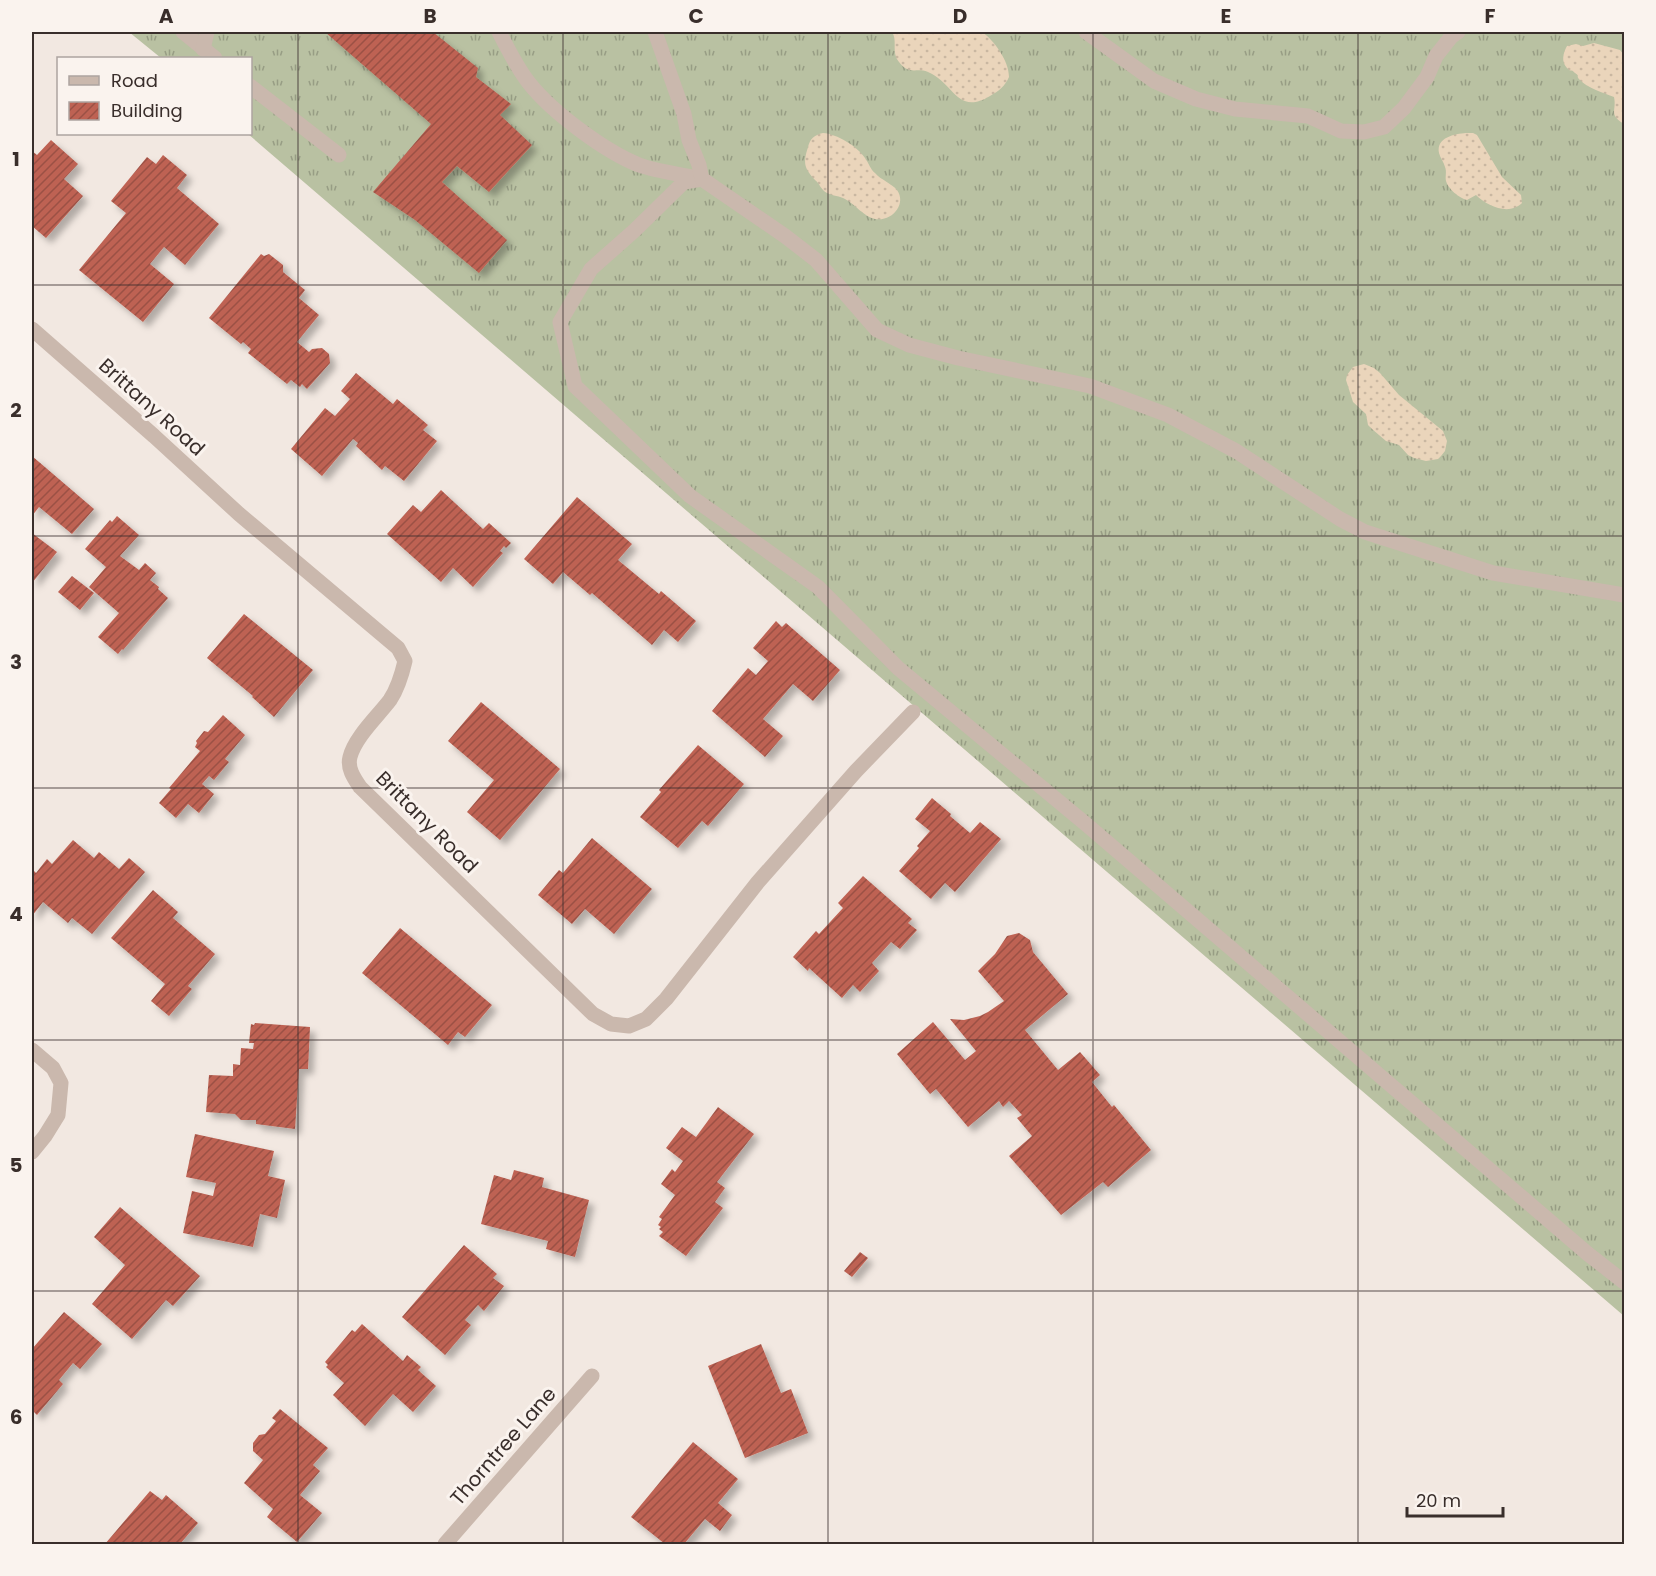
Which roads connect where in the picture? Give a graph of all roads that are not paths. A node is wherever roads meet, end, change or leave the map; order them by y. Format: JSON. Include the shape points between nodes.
{"nodes":[{"id":1,"x":183,"y":32,"type":"edge"},
{"id":2,"x":207,"y":32,"type":"edge"},
{"id":3,"x":499,"y":32,"type":"edge"},
{"id":4,"x":655,"y":32,"type":"edge"},
{"id":5,"x":1086,"y":32,"type":"edge"},
{"id":6,"x":1458,"y":32,"type":"edge"},
{"id":7,"x":203,"y":49,"type":"junction"},
{"id":8,"x":214,"y":57,"type":"edge"},
{"id":9,"x":252,"y":88,"type":"edge"},
{"id":10,"x":339,"y":154,"type":"dead end"},
{"id":11,"x":702,"y":179,"type":"junction"},
{"id":12,"x":32,"y":329,"type":"edge"},
{"id":13,"x":1624,"y":595,"type":"edge"},
{"id":14,"x":913,"y":712,"type":"dead end"},
{"id":15,"x":32,"y":1050,"type":"edge"},
{"id":16,"x":32,"y":1152,"type":"edge"},
{"id":17,"x":1624,"y":1282,"type":"edge"},
{"id":18,"x":592,"y":1376,"type":"dead end"},
{"id":19,"x":445,"y":1545,"type":"edge"}],
"edges":[{"from":1,"to":7,"type":"street"},
{"from":2,"to":7,"type":"street"},
{"from":3,"to":11,"type":"street","via":[[529,83],[585,134],[640,165]]},
{"from":4,"to":11,"type":"street"},
{"from":5,"to":6,"type":"street","via":[[1154,81],[1196,99],[1235,109],[1308,116],[1341,131],[1364,132],[1384,127],[1404,108],[1427,77],[1436,56]]},
{"from":7,"to":8,"type":"street"},
{"from":9,"to":10,"type":"street"},
{"from":11,"to":13,"type":"street","via":[[816,261],[877,330],[909,345],[1090,386],[1168,416],[1236,451],[1365,532],[1493,573]]},
{"from":11,"to":17,"type":"street","via":[[684,182],[591,269],[560,322],[575,386],[690,495],[818,587],[898,668]]},
{"from":12,"to":14,"type":"street","name":"Brittany Road","via":[[239,514],[398,648],[405,660],[401,677],[392,697],[357,742],[350,758],[351,773],[360,787],[593,1014],[611,1024],[629,1026],[646,1019],[666,999],[758,882],[855,771]]},
{"from":15,"to":16,"type":"street","via":[[52,1068],[61,1083],[58,1115]]},
{"from":18,"to":19,"type":"street","name":"Thorntree Lane"}]}
